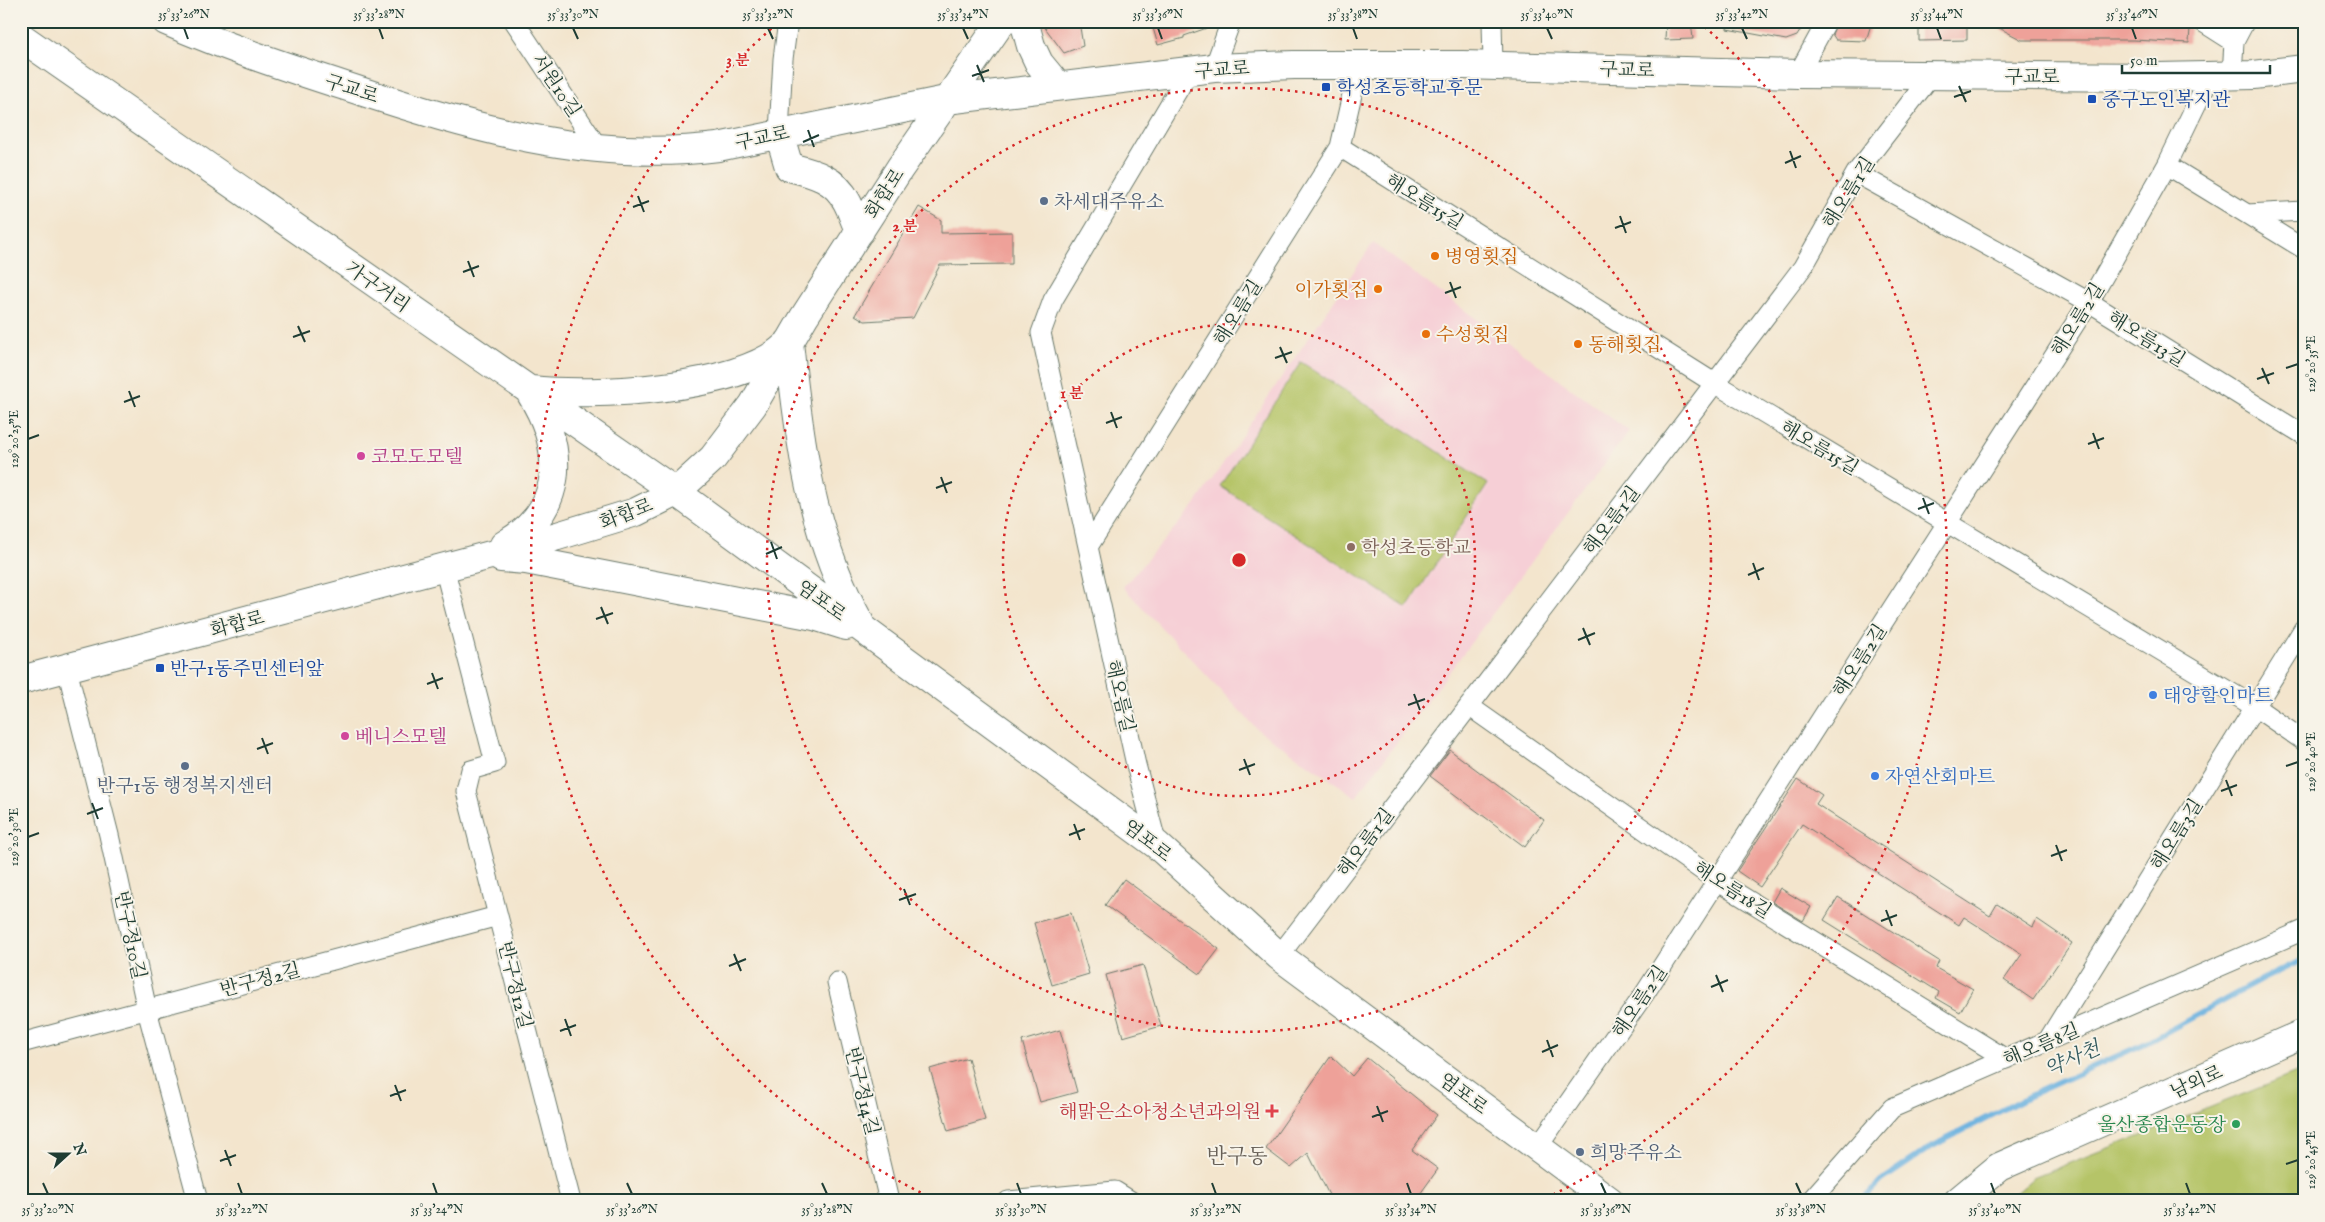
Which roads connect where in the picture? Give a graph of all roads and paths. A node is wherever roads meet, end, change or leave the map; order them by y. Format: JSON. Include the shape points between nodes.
{"nodes":[{"id":1,"x":24,"y":21,"type":"edge"},
{"id":2,"x":166,"y":21,"type":"edge"},
{"id":3,"x":514,"y":21,"type":"edge"},
{"id":4,"x":788,"y":21,"type":"edge"},
{"id":5,"x":1002,"y":21,"type":"edge"},
{"id":6,"x":1024,"y":21,"type":"edge"},
{"id":7,"x":1230,"y":21,"type":"edge"},
{"id":8,"x":1492,"y":21,"type":"edge"},
{"id":9,"x":1827,"y":21,"type":"edge"},
{"id":10,"x":2201,"y":21,"type":"edge"},
{"id":11,"x":2245,"y":21,"type":"edge"},
{"id":12,"x":202,"y":28,"type":"edge"},
{"id":13,"x":21,"y":37,"type":"edge"},
{"id":14,"x":2234,"y":42,"type":"junction"},
{"id":15,"x":1359,"y":64,"type":"junction"},
{"id":16,"x":1493,"y":66,"type":"junction"},
{"id":17,"x":1202,"y":69,"type":"junction"},
{"id":18,"x":2304,"y":69,"type":"edge"},
{"id":19,"x":1798,"y":74,"type":"junction"},
{"id":20,"x":1931,"y":76,"type":"junction"},
{"id":21,"x":2221,"y":76,"type":"junction"},
{"id":22,"x":81,"y":80,"type":"junction"},
{"id":23,"x":1058,"y":86,"type":"junction"},
{"id":24,"x":946,"y":100,"type":"junction"},
{"id":25,"x":779,"y":133,"type":"junction"},
{"id":26,"x":1340,"y":147,"type":"junction"},
{"id":27,"x":599,"y":149,"type":"junction"},
{"id":28,"x":2167,"y":165,"type":"junction"},
{"id":29,"x":1856,"y":173,"type":"junction"},
{"id":30,"x":2304,"y":211,"type":"edge"},
{"id":31,"x":2248,"y":214,"type":"junction"},
{"id":32,"x":860,"y":231,"type":"junction"},
{"id":33,"x":2304,"y":249,"type":"edge"},
{"id":34,"x":2089,"y":302,"type":"junction"},
{"id":35,"x":789,"y":342,"type":"junction"},
{"id":36,"x":1714,"y":383,"type":"junction"},
{"id":37,"x":528,"y":390,"type":"junction"},
{"id":38,"x":2304,"y":435,"type":"edge"},
{"id":39,"x":676,"y":492,"type":"junction"},
{"id":40,"x":1946,"y":524,"type":"junction"},
{"id":41,"x":1088,"y":547,"type":"junction"},
{"id":42,"x":485,"y":556,"type":"junction"},
{"id":43,"x":444,"y":568,"type":"junction"},
{"id":44,"x":2304,"y":628,"type":"edge"},
{"id":45,"x":864,"y":631,"type":"junction"},
{"id":46,"x":67,"y":669,"type":"junction"},
{"id":47,"x":21,"y":680,"type":"edge"},
{"id":48,"x":1469,"y":706,"type":"junction"},
{"id":49,"x":2255,"y":707,"type":"junction"},
{"id":50,"x":2304,"y":741,"type":"edge"},
{"id":51,"x":1157,"y":845,"type":"junction"},
{"id":52,"x":1718,"y":881,"type":"junction"},
{"id":53,"x":2304,"y":915,"type":"edge"},
{"id":54,"x":498,"y":916,"type":"junction"},
{"id":55,"x":2296,"y":934,"type":"edge"},
{"id":56,"x":1279,"y":956,"type":"junction"},
{"id":57,"x":836,"y":982,"type":"dead end"},
{"id":58,"x":147,"y":1010,"type":"junction"},
{"id":59,"x":2304,"y":1033,"type":"edge"},
{"id":60,"x":2048,"y":1040,"type":"junction"},
{"id":61,"x":21,"y":1044,"type":"edge"},
{"id":62,"x":2006,"y":1059,"type":"junction"},
{"id":63,"x":1537,"y":1148,"type":"junction"},
{"id":64,"x":198,"y":1201,"type":"edge"},
{"id":65,"x":571,"y":1201,"type":"edge"},
{"id":66,"x":889,"y":1201,"type":"edge"},
{"id":67,"x":1008,"y":1201,"type":"edge"},
{"id":68,"x":1130,"y":1201,"type":"edge"},
{"id":69,"x":1610,"y":1201,"type":"edge"},
{"id":70,"x":1810,"y":1201,"type":"edge"},
{"id":71,"x":1958,"y":1201,"type":"edge"}],
"edges":[{"from":1,"to":22,"type":"main road","via":[[52,54]]},
{"from":2,"to":12,"type":"main road","name":"구교로"},
{"from":3,"to":27,"type":"street","name":"서원10길"},
{"from":4,"to":25,"type":"street","via":[[782,59]]},
{"from":5,"to":24,"type":"main road","name":"화합로"},
{"from":6,"to":23,"type":"main road","via":[[1039,63]]},
{"from":7,"to":17,"type":"street","name":"해오름길"},
{"from":8,"to":16,"type":"street"},
{"from":9,"to":19,"type":"street"},
{"from":10,"to":14,"type":"street"},
{"from":11,"to":14,"type":"street"},
{"from":12,"to":27,"type":"main road","name":"구교로","via":[[264,60],[429,113],[491,131]]},
{"from":13,"to":22,"type":"main road"},
{"from":14,"to":21,"type":"street"},
{"from":15,"to":16,"type":"main road","name":"구교로"},
{"from":15,"to":17,"type":"main road","name":"구교로"},
{"from":15,"to":26,"type":"street","name":"해오름길"},
{"from":16,"to":19,"type":"main road","name":"구교로"},
{"from":17,"to":23,"type":"main road","name":"구교로"},
{"from":17,"to":41,"type":"street","name":"해오름길","via":[[1053,300],[1041,333]]},
{"from":18,"to":21,"type":"main road","name":"구교로"},
{"from":19,"to":20,"type":"main road","name":"구교로"},
{"from":20,"to":21,"type":"main road","name":"구교로"},
{"from":20,"to":29,"type":"street","name":"해오름1길"},
{"from":21,"to":28,"type":"street","name":"해오름2길"},
{"from":22,"to":37,"type":"main road","name":"가구거리"},
{"from":23,"to":24,"type":"main road","name":"구교로"},
{"from":24,"to":25,"type":"main road","name":"구교로"},
{"from":24,"to":32,"type":"main road","name":"화합로"},
{"from":25,"to":27,"type":"main road","name":"구교로","via":[[718,147],[682,151]]},
{"from":25,"to":32,"type":"main road","via":[[789,167],[825,178],[838,187]]},
{"from":26,"to":36,"type":"street","name":"해오름15길"},
{"from":26,"to":41,"type":"street","name":"해오름길"},
{"from":28,"to":31,"type":"street"},
{"from":28,"to":34,"type":"street","name":"해오름2길"},
{"from":29,"to":34,"type":"street","name":"해오름13길"},
{"from":29,"to":36,"type":"street","name":"해오름1길","via":[[1803,267]]},
{"from":30,"to":31,"type":"street"},
{"from":31,"to":33,"type":"street"},
{"from":32,"to":35,"type":"main road","name":"화합로"},
{"from":34,"to":38,"type":"street","name":"해오름13길"},
{"from":34,"to":40,"type":"street","name":"해오름2길"},
{"from":35,"to":37,"type":"main road","via":[[775,355],[754,365],[698,380],[598,394]]},
{"from":35,"to":39,"type":"main road","name":"화합로","via":[[753,405],[713,458]]},
{"from":35,"to":45,"type":"main road","via":[[800,441],[815,515],[844,595]]},
{"from":36,"to":40,"type":"street","name":"해오름15길"},
{"from":36,"to":48,"type":"street","name":"해오름1길"},
{"from":37,"to":39,"type":"main road","name":"가구거리"},
{"from":37,"to":42,"type":"main road","via":[[546,420],[552,438],[554,458],[550,494],[534,523],[520,536]]},
{"from":39,"to":42,"type":"main road","name":"화합로","via":[[636,512]]},
{"from":39,"to":45,"type":"main road","name":"염포로"},
{"from":40,"to":49,"type":"street","name":"해오름15길"},
{"from":40,"to":52,"type":"street","name":"해오름2길"},
{"from":41,"to":51,"type":"street","name":"해오름길"},
{"from":42,"to":43,"type":"main road","name":"화합로"},
{"from":42,"to":45,"type":"main road","via":[[526,560],[814,616]]},
{"from":43,"to":46,"type":"main road","name":"화합로"},
{"from":43,"to":54,"type":"street","name":"반구정12길","via":[[495,763],[471,770],[466,791]]},
{"from":44,"to":49,"type":"street","name":"해오름3길"},
{"from":45,"to":51,"type":"main road","name":"염포로"},
{"from":46,"to":47,"type":"main road","name":"화합로"},
{"from":46,"to":58,"type":"street","name":"반구정10길","via":[[109,836]]},
{"from":48,"to":52,"type":"street","name":"해오름18길"},
{"from":48,"to":56,"type":"street","name":"해오름1길"},
{"from":49,"to":50,"type":"street","name":"해오름15길"},
{"from":49,"to":60,"type":"street","name":"해오름3길"},
{"from":51,"to":56,"type":"main road","name":"염포로"},
{"from":52,"to":62,"type":"street","name":"해오름18길"},
{"from":52,"to":63,"type":"street","name":"해오름2길"},
{"from":53,"to":55,"type":"street"},
{"from":54,"to":58,"type":"street","name":"반구정2길"},
{"from":54,"to":65,"type":"street","name":"반구정12길"},
{"from":55,"to":60,"type":"street","name":"해오름8길"},
{"from":56,"to":63,"type":"main road","name":"염포로"},
{"from":57,"to":66,"type":"street","name":"반구정14길"},
{"from":58,"to":61,"type":"street","name":"반구정2길"},
{"from":58,"to":64,"type":"street","name":"반구정10길"},
{"from":59,"to":71,"type":"main road","name":"남외로","via":[[1999,1167]]},
{"from":60,"to":62,"type":"street","name":"해오름8길"},
{"from":62,"to":70,"type":"street","name":"해오름8길","via":[[1892,1108]]},
{"from":63,"to":69,"type":"main road","name":"염포로"},
{"from":67,"to":68,"type":"street","via":[[1115,1191]]}]}
